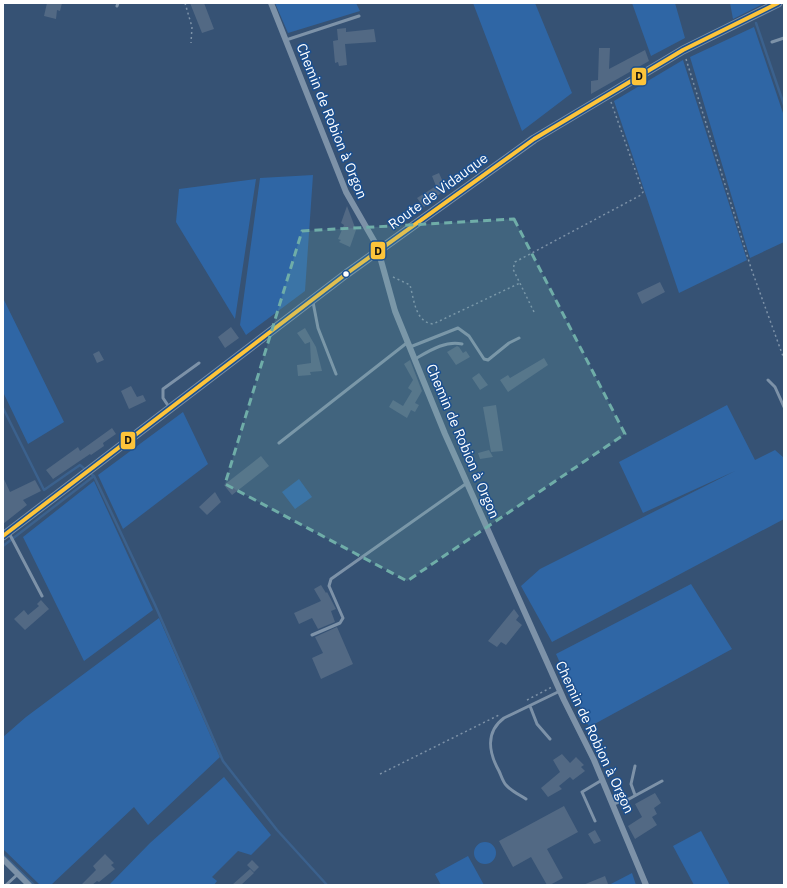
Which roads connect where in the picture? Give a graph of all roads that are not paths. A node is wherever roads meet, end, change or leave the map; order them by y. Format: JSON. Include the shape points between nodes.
{"nodes":[{"id":1,"x":271,"y":3,"type":"edge"},
{"id":2,"x":778,"y":3,"type":"edge"},
{"id":3,"x":359,"y":16,"type":"dead end"},
{"id":4,"x":784,"y":38,"type":"edge"},
{"id":5,"x":286,"y":40,"type":"junction"},
{"id":6,"x":772,"y":42,"type":"dead end"},
{"id":7,"x":378,"y":254,"type":"junction"},
{"id":8,"x":312,"y":300,"type":"junction"},
{"id":9,"x":519,"y":338,"type":"dead end"},
{"id":10,"x":462,"y":344,"type":"dead end"},
{"id":11,"x":409,"y":345,"type":"junction"},
{"id":12,"x":415,"y":359,"type":"junction"},
{"id":13,"x":199,"y":363,"type":"dead end"},
{"id":14,"x":336,"y":374,"type":"dead end"},
{"id":15,"x":768,"y":380,"type":"dead end"},
{"id":16,"x":784,"y":407,"type":"edge"},
{"id":17,"x":170,"y":409,"type":"junction"},
{"id":18,"x":279,"y":443,"type":"dead end"},
{"id":19,"x":467,"y":483,"type":"junction"},
{"id":20,"x":6,"y":534,"type":"edge"},
{"id":21,"x":42,"y":596,"type":"dead end"},
{"id":22,"x":312,"y":635,"type":"dead end"},
{"id":23,"x":559,"y":688,"type":"junction"},
{"id":24,"x":530,"y":706,"type":"junction"},
{"id":25,"x":550,"y":740,"type":"dead end"},
{"id":26,"x":635,"y":766,"type":"dead end"},
{"id":27,"x":602,"y":780,"type":"junction"},
{"id":28,"x":662,"y":780,"type":"dead end"},
{"id":29,"x":635,"y":796,"type":"junction"},
{"id":30,"x":526,"y":800,"type":"dead end"},
{"id":31,"x":613,"y":804,"type":"junction"},
{"id":32,"x":595,"y":821,"type":"dead end"},
{"id":33,"x":3,"y":859,"type":"edge"},
{"id":34,"x":18,"y":874,"type":"junction"},
{"id":35,"x":6,"y":885,"type":"edge"},
{"id":36,"x":29,"y":885,"type":"edge"},
{"id":37,"x":646,"y":885,"type":"edge"}],
"edges":[{"from":1,"to":5,"type":"street","name":"Chemin de Robion à Orgon"},
{"from":2,"to":7,"type":"street","name":"Route de Vidauque","via":[[683,50],[534,139]]},
{"from":3,"to":5,"type":"lane"},
{"from":4,"to":6,"type":"lane"},
{"from":5,"to":7,"type":"street","name":"Chemin de Robion à Orgon","via":[[346,192],[377,246]]},
{"from":7,"to":8,"type":"street","name":"Route de Vidauque"},
{"from":7,"to":11,"type":"street","name":"Chemin de Robion à Orgon","via":[[395,311]]},
{"from":8,"to":14,"type":"lane","via":[[318,328]]},
{"from":8,"to":17,"type":"street","name":"Route de Vidauque"},
{"from":9,"to":11,"type":"lane","via":[[488,360],[484,359],[469,336],[458,328]]},
{"from":10,"to":12,"type":"lane","via":[[446,344]]},
{"from":11,"to":12,"type":"street","name":"Chemin de Robion à Orgon"},
{"from":11,"to":18,"type":"lane"},
{"from":12,"to":19,"type":"street","name":"Chemin de Robion à Orgon"},
{"from":13,"to":17,"type":"lane","via":[[163,389],[163,398]]},
{"from":15,"to":16,"type":"lane","via":[[775,387]]},
{"from":17,"to":20,"type":"street","name":"Route de Vidauque"},
{"from":19,"to":22,"type":"lane","via":[[331,579],[330,586],[343,618],[340,623]]},
{"from":19,"to":23,"type":"street","name":"Chemin de Robion à Orgon"},
{"from":20,"to":21,"type":"lane"},
{"from":23,"to":24,"type":"lane"},
{"from":23,"to":27,"type":"street","name":"Chemin de Robion à Orgon"},
{"from":24,"to":25,"type":"lane","via":[[538,724]]},
{"from":24,"to":30,"type":"lane","via":[[498,722],[492,732],[490,749],[494,763],[506,785]]},
{"from":26,"to":29,"type":"lane","via":[[631,784]]},
{"from":27,"to":31,"type":"street","name":"Chemin de Robion à Orgon"},
{"from":27,"to":32,"type":"lane","via":[[582,792]]},
{"from":28,"to":29,"type":"lane"},
{"from":29,"to":31,"type":"lane"},
{"from":31,"to":37,"type":"street","name":"Chemin de Robion à Orgon"},
{"from":33,"to":34,"type":"street"},
{"from":34,"to":35,"type":"lane"},
{"from":34,"to":36,"type":"street"}]}
